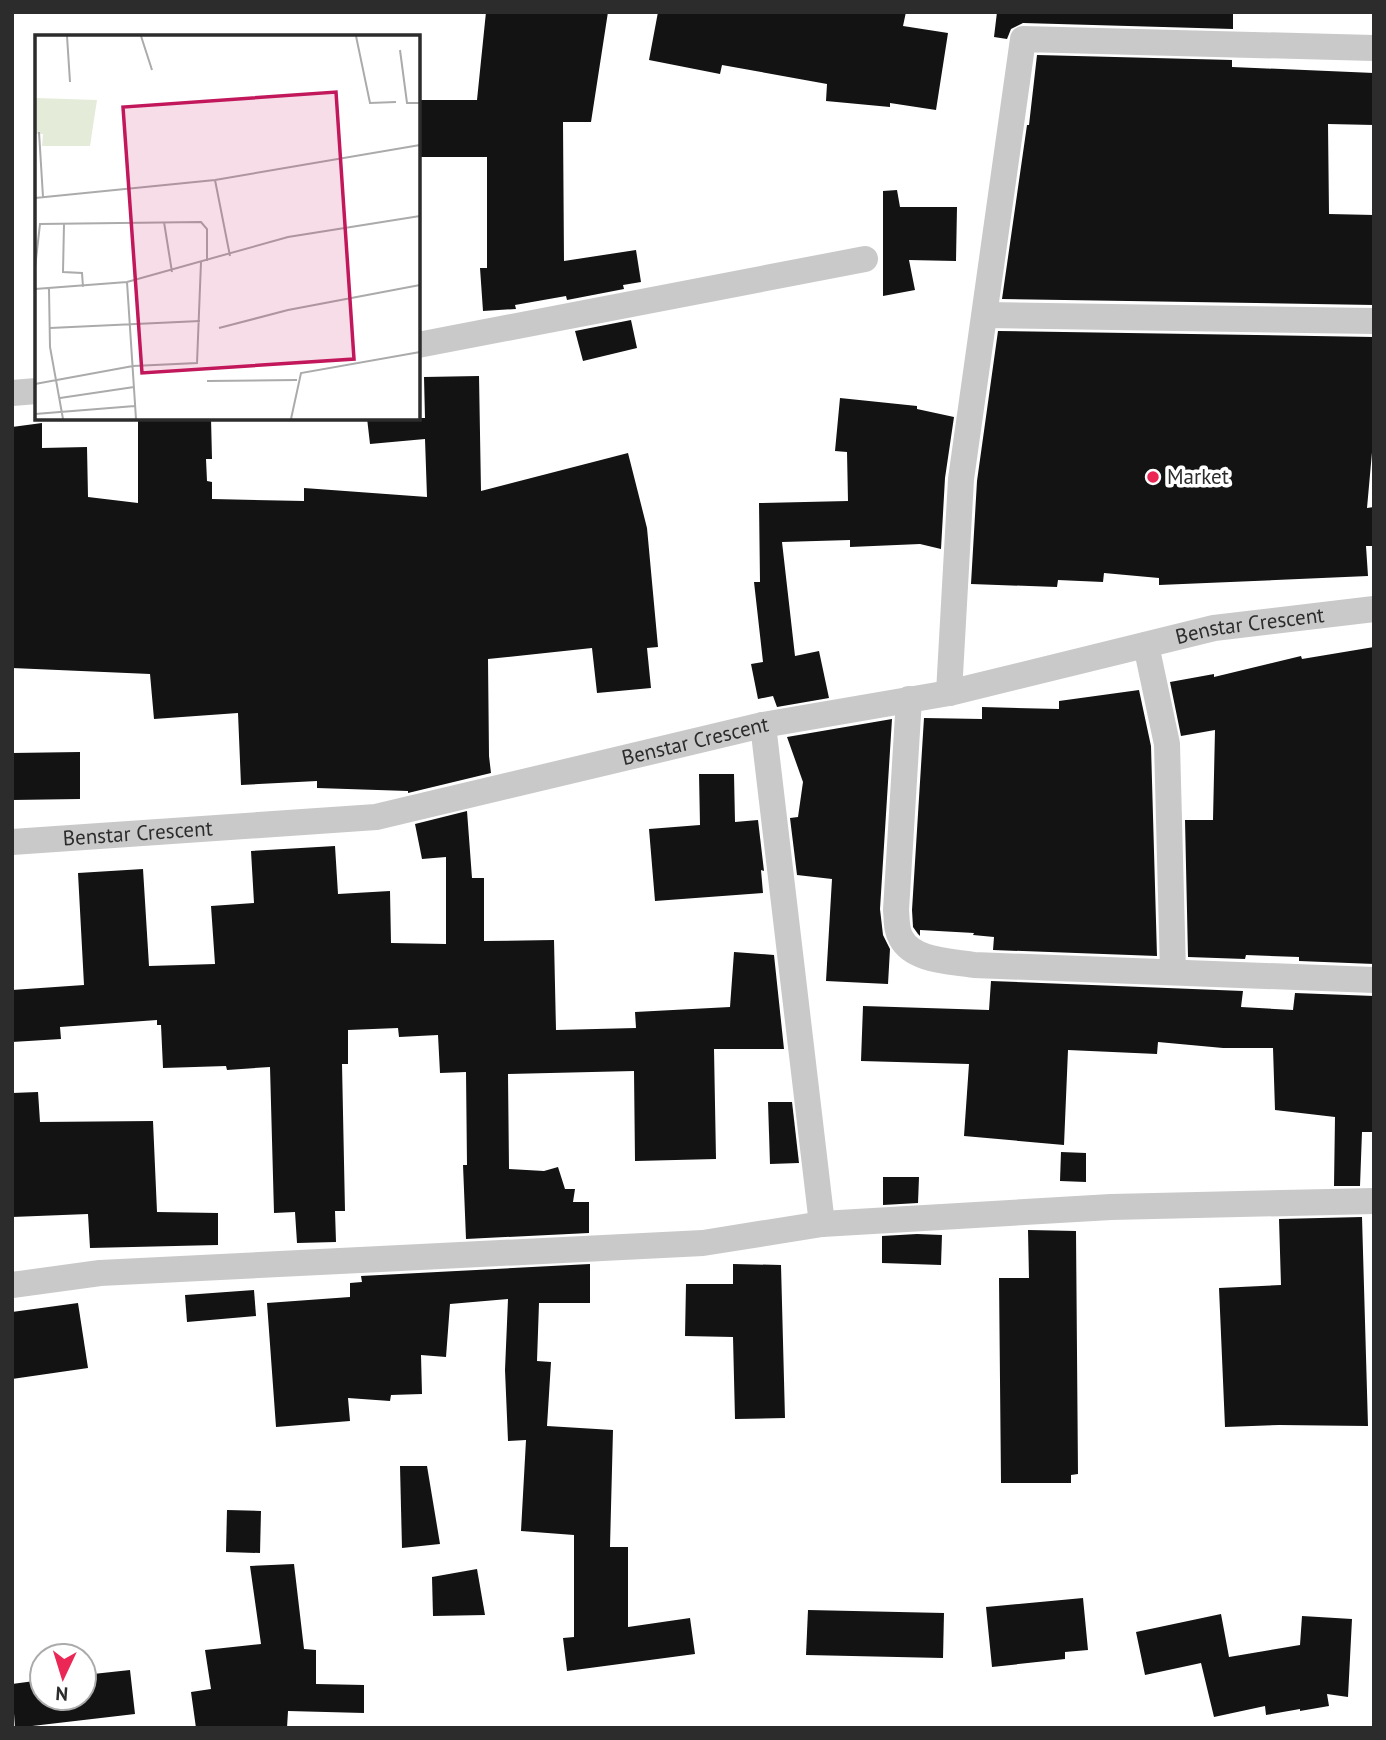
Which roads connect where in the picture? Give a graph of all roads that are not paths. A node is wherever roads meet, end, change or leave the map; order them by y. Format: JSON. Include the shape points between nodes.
{"nodes":[{"id":1,"x":1374,"y":48,"type":"edge"},
{"id":2,"x":865,"y":259,"type":"dead end"},
{"id":3,"x":986,"y":315,"type":"junction"},
{"id":4,"x":1374,"y":321,"type":"edge"},
{"id":5,"x":420,"y":345,"type":"edge"},
{"id":6,"x":35,"y":391,"type":"edge"},
{"id":7,"x":12,"y":393,"type":"edge"},
{"id":8,"x":1374,"y":609,"type":"edge"},
{"id":9,"x":1146,"y":645,"type":"junction"},
{"id":10,"x":949,"y":693,"type":"junction"},
{"id":11,"x":909,"y":699,"type":"junction"},
{"id":12,"x":763,"y":724,"type":"junction"},
{"id":13,"x":12,"y":842,"type":"edge"},
{"id":14,"x":1173,"y":972,"type":"junction"},
{"id":15,"x":1374,"y":981,"type":"edge"},
{"id":16,"x":1374,"y":1201,"type":"edge"},
{"id":17,"x":822,"y":1224,"type":"junction"},
{"id":18,"x":12,"y":1285,"type":"edge"}],
"edges":[{"from":1,"to":3,"type":"street","via":[[1023,39]]},
{"from":2,"to":5,"type":"street"},
{"from":3,"to":4,"type":"street"},
{"from":3,"to":10,"type":"street","via":[[961,479]]},
{"from":6,"to":7,"type":"street"},
{"from":8,"to":9,"type":"street","name":"Benstar Crescent","via":[[1214,628]]},
{"from":9,"to":10,"type":"street","name":"Benstar Crescent"},
{"from":9,"to":14,"type":"street","via":[[1167,744]]},
{"from":10,"to":11,"type":"street","name":"Benstar Crescent"},
{"from":11,"to":12,"type":"street","name":"Benstar Crescent"},
{"from":11,"to":14,"type":"street","via":[[896,910],[899,936],[909,950],[974,965]]},
{"from":12,"to":13,"type":"street","name":"Benstar Crescent","via":[[376,817]]},
{"from":12,"to":17,"type":"street"},
{"from":14,"to":15,"type":"street"},
{"from":16,"to":17,"type":"street","via":[[1111,1207]]},
{"from":17,"to":18,"type":"street","via":[[702,1243],[100,1273]]}]}
